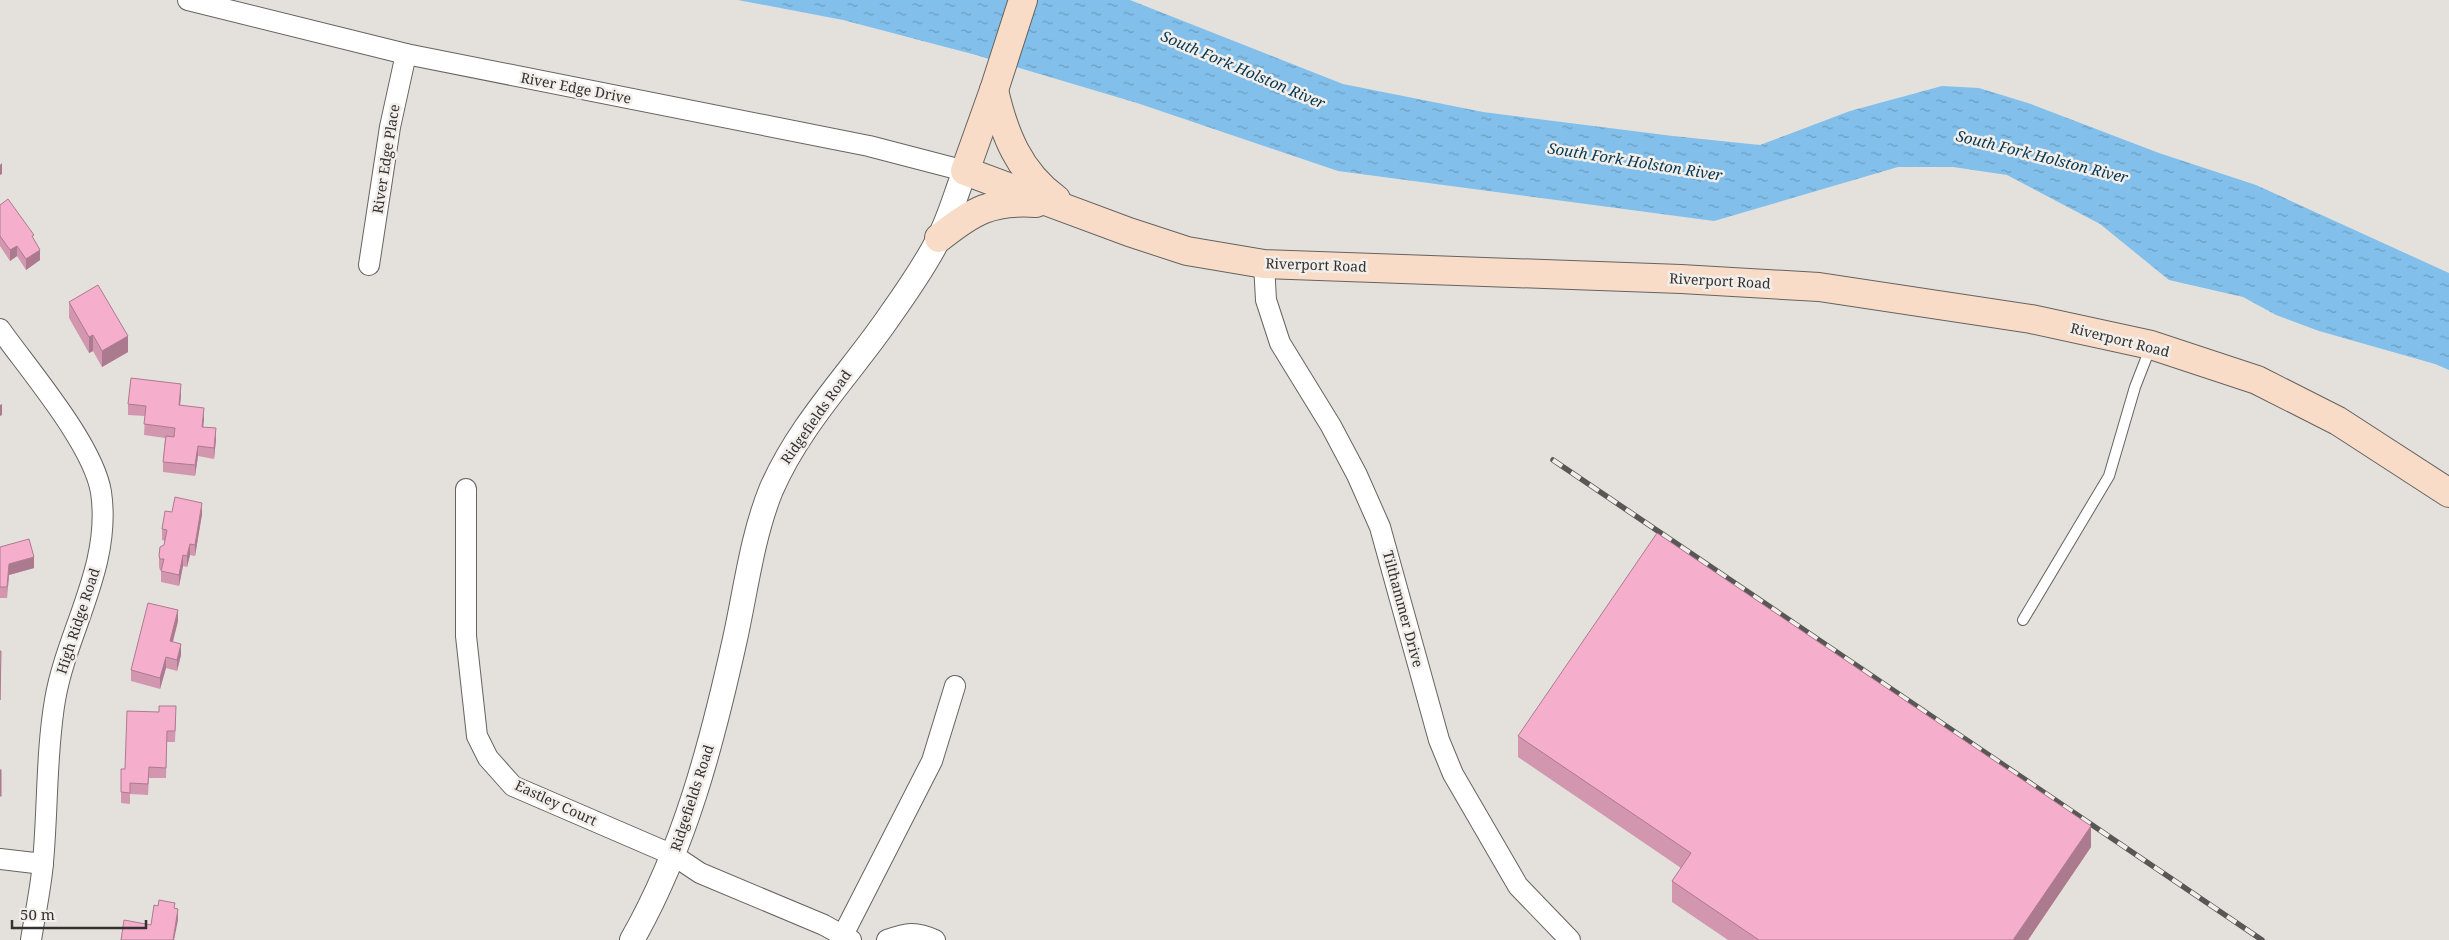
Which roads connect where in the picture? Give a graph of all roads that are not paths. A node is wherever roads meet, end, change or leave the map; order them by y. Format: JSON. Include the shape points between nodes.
{"nodes":[{"id":1,"x":188,"y":0,"type":"edge"},
{"id":2,"x":1023,"y":0,"type":"edge"},
{"id":3,"x":406,"y":54,"type":"junction"},
{"id":4,"x":994,"y":90,"type":"junction"},
{"id":5,"x":965,"y":171,"type":"junction"},
{"id":6,"x":1071,"y":211,"type":"junction"},
{"id":7,"x":939,"y":238,"type":"junction"},
{"id":8,"x":1264,"y":264,"type":"junction"},
{"id":9,"x":369,"y":265,"type":"dead end"},
{"id":10,"x":0,"y":329,"type":"edge"},
{"id":11,"x":2151,"y":346,"type":"junction"},
{"id":12,"x":466,"y":489,"type":"dead end"},
{"id":13,"x":2449,"y":493,"type":"edge"},
{"id":14,"x":2023,"y":620,"type":"dead end"},
{"id":15,"x":955,"y":686,"type":"dead end"},
{"id":16,"x":673,"y":855,"type":"junction"},
{"id":17,"x":0,"y":859,"type":"edge"},
{"id":18,"x":43,"y":864,"type":"junction"},
{"id":19,"x":847,"y":938,"type":"edge"},
{"id":20,"x":30,"y":940,"type":"edge"},
{"id":21,"x":632,"y":940,"type":"edge"},
{"id":22,"x":887,"y":940,"type":"edge"},
{"id":23,"x":935,"y":940,"type":"edge"},
{"id":24,"x":1570,"y":940,"type":"edge"}],
"edges":[{"from":1,"to":3,"type":"street","name":"River Edge Drive"},
{"from":2,"to":4,"type":"main road","name":"Ridgefields Road"},
{"from":3,"to":5,"type":"street","name":"River Edge Drive","via":[[869,146]]},
{"from":3,"to":9,"type":"street","name":"River Edge Place","via":[[390,127]]},
{"from":4,"to":5,"type":"main road","name":"Ridgefields Road"},
{"from":4,"to":6,"type":"main road","via":[[1012,149],[1028,174]]},
{"from":5,"to":6,"type":"main road","name":"Riverport Road"},
{"from":5,"to":7,"type":"street","name":"Ridgefields Road"},
{"from":6,"to":7,"type":"main road","via":[[1035,203],[1006,202],[984,207],[967,216]]},
{"from":6,"to":8,"type":"main road","name":"Riverport Road","via":[[1187,251]]},
{"from":7,"to":16,"type":"street","name":"Ridgefields Road","via":[[891,315],[802,432],[780,469],[760,521],[710,744]]},
{"from":8,"to":11,"type":"main road","name":"Riverport Road","via":[[1681,278],[1819,287],[2031,319]]},
{"from":8,"to":24,"type":"street","name":"Tilthammer Drive","via":[[1266,300],[1280,343],[1335,434],[1380,528],[1439,740],[1453,774],[1518,886]]},
{"from":10,"to":18,"type":"street","name":"High Ridge Road","via":[[58,408],[90,463],[100,491],[102,525],[97,560],[87,599],[61,668],[55,702]]},
{"from":11,"to":13,"type":"main road","name":"Riverport Road","via":[[2265,384],[2338,421]]},
{"from":11,"to":14,"type":"lane","via":[[2135,387],[2109,476]]},
{"from":12,"to":16,"type":"street","name":"Eastley Court","via":[[466,636],[477,736],[488,758],[514,786]]},
{"from":15,"to":19,"type":"street","via":[[932,761]]},
{"from":16,"to":19,"type":"street","name":"Eastley Court","via":[[700,873],[824,925]]},
{"from":16,"to":21,"type":"street","name":"Ridgefields Road"},
{"from":17,"to":18,"type":"street"},
{"from":18,"to":20,"type":"street","name":"High Ridge Road"},
{"from":22,"to":23,"type":"street","via":[[908,932]]}]}
